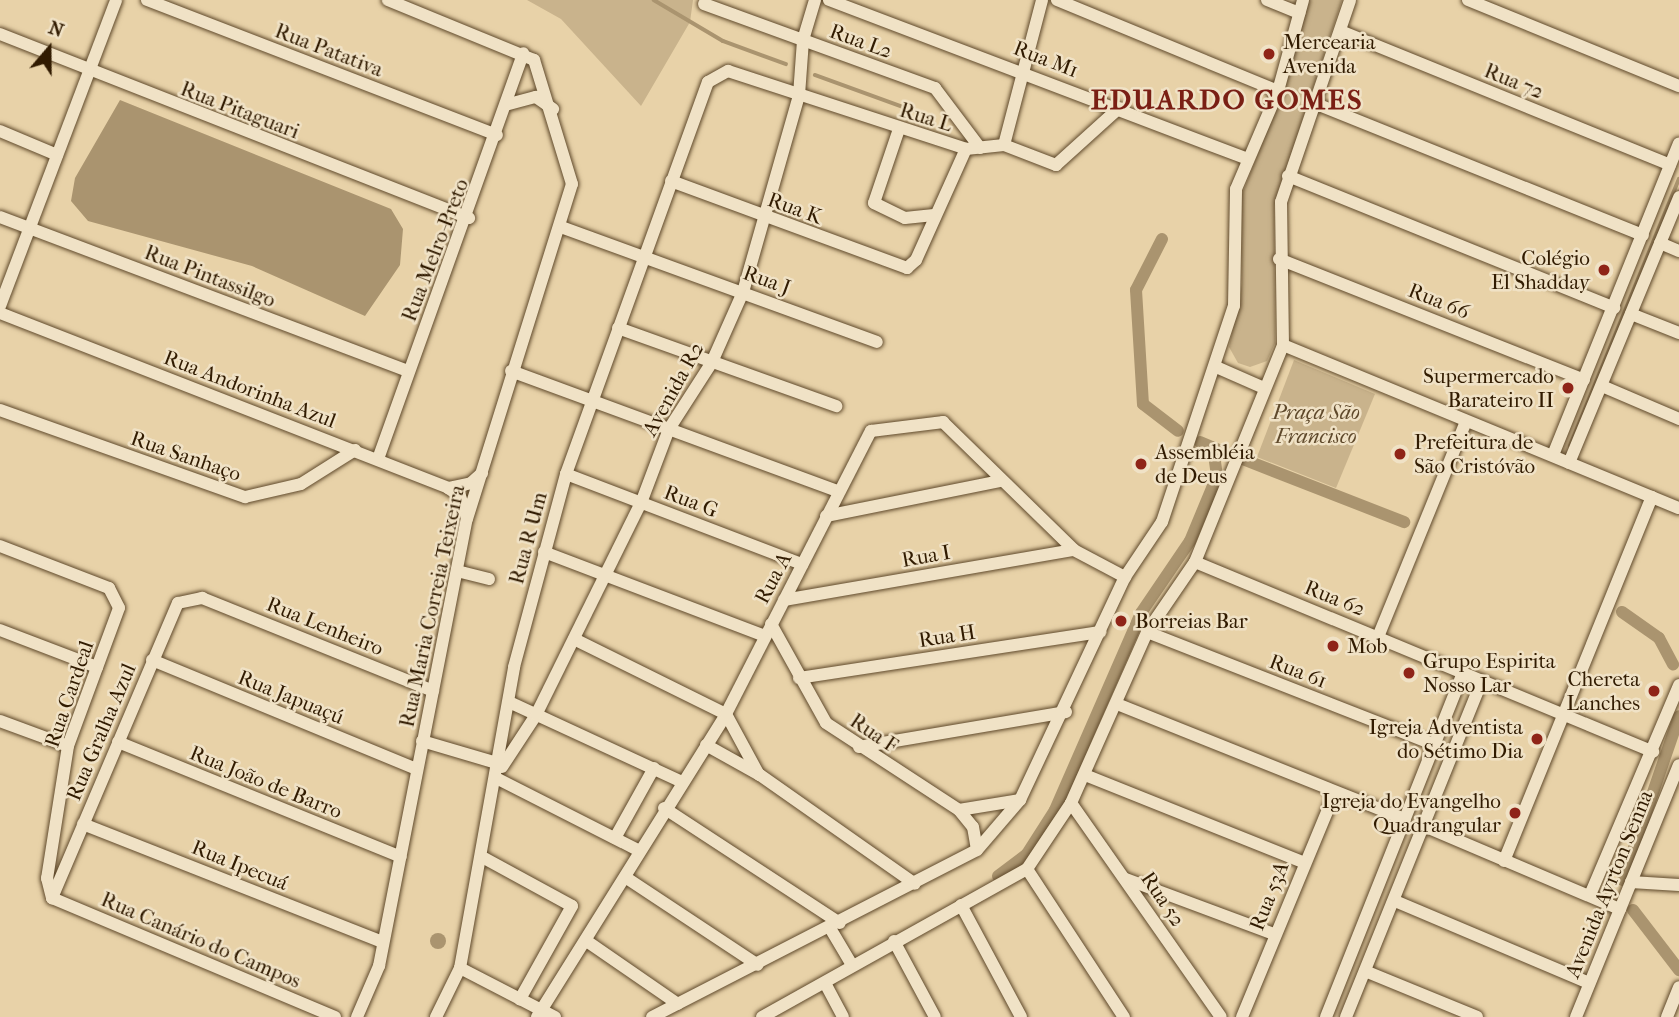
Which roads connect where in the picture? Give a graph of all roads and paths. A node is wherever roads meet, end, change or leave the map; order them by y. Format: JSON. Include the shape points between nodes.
{"nodes":[{"id":1,"x":116,"y":0,"type":"edge"},
{"id":2,"x":147,"y":0,"type":"edge"},
{"id":3,"x":388,"y":0,"type":"edge"},
{"id":4,"x":815,"y":0,"type":"edge"},
{"id":5,"x":829,"y":0,"type":"edge"},
{"id":6,"x":1042,"y":0,"type":"edge"},
{"id":7,"x":1058,"y":0,"type":"edge"},
{"id":8,"x":1267,"y":0,"type":"edge"},
{"id":9,"x":1350,"y":0,"type":"edge"},
{"id":10,"x":1468,"y":0,"type":"edge"},
{"id":11,"x":705,"y":4,"type":"dead end"},
{"id":12,"x":1301,"y":6,"type":"edge"},
{"id":13,"x":1343,"y":32,"type":"junction"},
{"id":14,"x":0,"y":34,"type":"edge"},
{"id":15,"x":803,"y":40,"type":"junction"},
{"id":16,"x":523,"y":53,"type":"junction"},
{"id":17,"x":1024,"y":72,"type":"junction"},
{"id":18,"x":89,"y":73,"type":"junction"},
{"id":19,"x":708,"y":82,"type":"joint"},
{"id":20,"x":1679,"y":86,"type":"edge"},
{"id":21,"x":1278,"y":91,"type":"junction"},
{"id":22,"x":799,"y":95,"type":"junction"},
{"id":23,"x":509,"y":104,"type":"junction"},
{"id":24,"x":1319,"y":105,"type":"junction"},
{"id":25,"x":1119,"y":108,"type":"junction"},
{"id":26,"x":555,"y":112,"type":"junction"},
{"id":27,"x":899,"y":129,"type":"junction"},
{"id":28,"x":0,"y":131,"type":"edge"},
{"id":29,"x":497,"y":135,"type":"junction"},
{"id":30,"x":1679,"y":143,"type":"edge"},
{"id":31,"x":1004,"y":145,"type":"junction"},
{"id":32,"x":980,"y":148,"type":"junction"},
{"id":33,"x":966,"y":149,"type":"junction"},
{"id":34,"x":57,"y":155,"type":"junction"},
{"id":35,"x":1247,"y":159,"type":"junction"},
{"id":36,"x":1670,"y":166,"type":"junction"},
{"id":37,"x":1288,"y":176,"type":"junction"},
{"id":38,"x":671,"y":181,"type":"junction"},
{"id":39,"x":1656,"y":202,"type":"junction"},
{"id":40,"x":1677,"y":203,"type":"edge"},
{"id":41,"x":934,"y":215,"type":"junction"},
{"id":42,"x":0,"y":217,"type":"edge"},
{"id":43,"x":764,"y":217,"type":"junction"},
{"id":44,"x":469,"y":218,"type":"junction"},
{"id":45,"x":561,"y":227,"type":"junction"},
{"id":46,"x":30,"y":229,"type":"junction"},
{"id":47,"x":1643,"y":235,"type":"junction"},
{"id":48,"x":1660,"y":243,"type":"junction"},
{"id":49,"x":1679,"y":251,"type":"edge"},
{"id":50,"x":643,"y":257,"type":"junction"},
{"id":51,"x":1279,"y":259,"type":"junction"},
{"id":52,"x":743,"y":292,"type":"junction"},
{"id":53,"x":0,"y":306,"type":"edge"},
{"id":54,"x":1614,"y":308,"type":"junction"},
{"id":55,"x":0,"y":313,"type":"edge"},
{"id":56,"x":1631,"y":314,"type":"junction"},
{"id":57,"x":618,"y":328,"type":"junction"},
{"id":58,"x":1679,"y":333,"type":"edge"},
{"id":59,"x":877,"y":342,"type":"dead end"},
{"id":60,"x":1283,"y":345,"type":"junction"},
{"id":61,"x":712,"y":362,"type":"junction"},
{"id":62,"x":1216,"y":367,"type":"junction"},
{"id":63,"x":408,"y":371,"type":"junction"},
{"id":64,"x":511,"y":371,"type":"junction"},
{"id":65,"x":1584,"y":380,"type":"junction"},
{"id":66,"x":1602,"y":386,"type":"junction"},
{"id":67,"x":1264,"y":388,"type":"junction"},
{"id":68,"x":592,"y":404,"type":"junction"},
{"id":69,"x":836,"y":406,"type":"dead end"},
{"id":70,"x":0,"y":410,"type":"edge"},
{"id":71,"x":1679,"y":419,"type":"edge"},
{"id":72,"x":1466,"y":421,"type":"junction"},
{"id":73,"x":669,"y":429,"type":"junction"},
{"id":74,"x":355,"y":450,"type":"junction"},
{"id":75,"x":1553,"y":455,"type":"junction"},
{"id":76,"x":378,"y":458,"type":"junction"},
{"id":77,"x":1569,"y":463,"type":"junction"},
{"id":78,"x":482,"y":473,"type":"junction"},
{"id":79,"x":566,"y":474,"type":"junction"},
{"id":80,"x":999,"y":481,"type":"junction"},
{"id":81,"x":449,"y":488,"type":"junction"},
{"id":82,"x":838,"y":491,"type":"junction"},
{"id":83,"x":1652,"y":497,"type":"junction"},
{"id":84,"x":641,"y":503,"type":"junction"},
{"id":85,"x":1679,"y":508,"type":"edge"},
{"id":86,"x":826,"y":516,"type":"junction"},
{"id":87,"x":467,"y":519,"type":"junction"},
{"id":88,"x":0,"y":546,"type":"edge"},
{"id":89,"x":1074,"y":550,"type":"junction"},
{"id":90,"x":544,"y":552,"type":"junction"},
{"id":91,"x":1195,"y":562,"type":"junction"},
{"id":92,"x":802,"y":564,"type":"junction"},
{"id":93,"x":457,"y":571,"type":"junction"},
{"id":94,"x":604,"y":576,"type":"junction"},
{"id":95,"x":1125,"y":577,"type":"junction"},
{"id":96,"x":489,"y":579,"type":"dead end"},
{"id":97,"x":202,"y":598,"type":"joint"},
{"id":98,"x":784,"y":600,"type":"junction"},
{"id":99,"x":0,"y":630,"type":"edge"},
{"id":100,"x":768,"y":630,"type":"junction"},
{"id":101,"x":1101,"y":632,"type":"junction"},
{"id":102,"x":1147,"y":632,"type":"junction"},
{"id":103,"x":1378,"y":637,"type":"junction"},
{"id":104,"x":573,"y":639,"type":"junction"},
{"id":105,"x":152,"y":660,"type":"junction"},
{"id":106,"x":97,"y":667,"type":"junction"},
{"id":107,"x":1463,"y":672,"type":"junction"},
{"id":108,"x":799,"y":678,"type":"junction"},
{"id":109,"x":1482,"y":680,"type":"junction"},
{"id":110,"x":1679,"y":685,"type":"edge"},
{"id":111,"x":433,"y":691,"type":"junction"},
{"id":112,"x":509,"y":702,"type":"junction"},
{"id":113,"x":1117,"y":704,"type":"junction"},
{"id":114,"x":1066,"y":712,"type":"junction"},
{"id":115,"x":726,"y":714,"type":"junction"},
{"id":116,"x":1563,"y":714,"type":"junction"},
{"id":117,"x":536,"y":715,"type":"junction"},
{"id":118,"x":0,"y":721,"type":"edge"},
{"id":119,"x":422,"y":741,"type":"junction"},
{"id":120,"x":118,"y":742,"type":"junction"},
{"id":121,"x":706,"y":745,"type":"junction"},
{"id":122,"x":68,"y":746,"type":"junction"},
{"id":123,"x":1436,"y":746,"type":"junction"},
{"id":124,"x":859,"y":747,"type":"junction"},
{"id":125,"x":1653,"y":752,"type":"junction"},
{"id":126,"x":1679,"y":765,"type":"edge"},
{"id":127,"x":654,"y":768,"type":"junction"},
{"id":128,"x":416,"y":769,"type":"junction"},
{"id":129,"x":499,"y":772,"type":"junction"},
{"id":130,"x":760,"y":775,"type":"junction"},
{"id":131,"x":1086,"y":775,"type":"junction"},
{"id":132,"x":682,"y":782,"type":"junction"},
{"id":133,"x":1335,"y":792,"type":"junction"},
{"id":134,"x":1020,"y":800,"type":"junction"},
{"id":135,"x":1071,"y":803,"type":"junction"},
{"id":136,"x":664,"y":808,"type":"junction"},
{"id":137,"x":959,"y":810,"type":"junction"},
{"id":138,"x":1405,"y":819,"type":"junction"},
{"id":139,"x":83,"y":824,"type":"junction"},
{"id":140,"x":1424,"y":827,"type":"junction"},
{"id":141,"x":615,"y":838,"type":"junction"},
{"id":142,"x":638,"y":849,"type":"junction"},
{"id":143,"x":977,"y":850,"type":"junction"},
{"id":144,"x":401,"y":857,"type":"junction"},
{"id":145,"x":484,"y":858,"type":"junction"},
{"id":146,"x":1504,"y":861,"type":"junction"},
{"id":147,"x":1303,"y":862,"type":"junction"},
{"id":148,"x":1027,"y":869,"type":"junction"},
{"id":149,"x":625,"y":877,"type":"junction"},
{"id":150,"x":1126,"y":879,"type":"junction"},
{"id":151,"x":1631,"y":882,"type":"junction"},
{"id":152,"x":915,"y":884,"type":"junction"},
{"id":153,"x":1679,"y":885,"type":"edge"},
{"id":154,"x":1590,"y":895,"type":"junction"},
{"id":155,"x":52,"y":898,"type":"junction"},
{"id":156,"x":1395,"y":901,"type":"junction"},
{"id":157,"x":961,"y":905,"type":"junction"},
{"id":158,"x":1620,"y":909,"type":"junction"},
{"id":159,"x":835,"y":925,"type":"junction"},
{"id":160,"x":1274,"y":934,"type":"junction"},
{"id":161,"x":894,"y":941,"type":"junction"},
{"id":162,"x":382,"y":942,"type":"junction"},
{"id":163,"x":588,"y":942,"type":"junction"},
{"id":164,"x":847,"y":956,"type":"junction"},
{"id":165,"x":758,"y":965,"type":"junction"},
{"id":166,"x":460,"y":968,"type":"junction"},
{"id":167,"x":1366,"y":971,"type":"junction"},
{"id":168,"x":825,"y":983,"type":"junction"},
{"id":169,"x":1589,"y":983,"type":"junction"},
{"id":170,"x":1679,"y":987,"type":"edge"},
{"id":171,"x":520,"y":999,"type":"junction"},
{"id":172,"x":678,"y":1004,"type":"junction"},
{"id":173,"x":539,"y":1013,"type":"edge"},
{"id":174,"x":335,"y":1017,"type":"edge"},
{"id":175,"x":357,"y":1017,"type":"edge"},
{"id":176,"x":436,"y":1017,"type":"edge"},
{"id":177,"x":555,"y":1017,"type":"edge"},
{"id":178,"x":652,"y":1017,"type":"edge"},
{"id":179,"x":762,"y":1017,"type":"edge"},
{"id":180,"x":843,"y":1017,"type":"edge"},
{"id":181,"x":934,"y":1017,"type":"edge"},
{"id":182,"x":1021,"y":1017,"type":"edge"},
{"id":183,"x":1124,"y":1017,"type":"edge"},
{"id":184,"x":1220,"y":1017,"type":"edge"},
{"id":185,"x":1242,"y":1017,"type":"edge"},
{"id":186,"x":1326,"y":1017,"type":"edge"},
{"id":187,"x":1346,"y":1017,"type":"edge"},
{"id":188,"x":1477,"y":1017,"type":"edge"},
{"id":189,"x":1576,"y":1017,"type":"edge"},
{"id":190,"x":1667,"y":1017,"type":"edge"}],
"edges":[{"from":1,"to":18,"type":"street"},
{"from":2,"to":29,"type":"street","name":"Rua Patativa"},
{"from":3,"to":16,"type":"street"},
{"from":4,"to":15,"type":"street","name":"Avenida R2"},
{"from":5,"to":17,"type":"street","name":"Rua M1"},
{"from":6,"to":17,"type":"street"},
{"from":7,"to":21,"type":"street"},
{"from":8,"to":12,"type":"street"},
{"from":9,"to":13,"type":"street"},
{"from":10,"to":20,"type":"street"},
{"from":11,"to":15,"type":"street","name":"Rua L2"},
{"from":12,"to":21,"type":"street"},
{"from":13,"to":24,"type":"street"},
{"from":13,"to":36,"type":"street","name":"Rua 72"},
{"from":14,"to":18,"type":"street","name":"Rua Pitaguari"},
{"from":15,"to":22,"type":"street","name":"Avenida R2"},
{"from":15,"to":32,"type":"street","name":"Rua L2","via":[[934,88]]},
{"from":16,"to":23,"type":"street","name":"Rua Melro-Preto"},
{"from":16,"to":26,"type":"street","name":"Rua Maria Correia Teixeira","via":[[534,60]]},
{"from":17,"to":25,"type":"street","name":"Rua M1"},
{"from":17,"to":31,"type":"street"},
{"from":18,"to":34,"type":"street"},
{"from":18,"to":44,"type":"street","name":"Rua Pitaguari"},
{"from":19,"to":22,"type":"street","name":"Rua L","via":[[728,71]]},
{"from":19,"to":38,"type":"street","name":"Rua R Um"},
{"from":21,"to":35,"type":"street"},
{"from":22,"to":27,"type":"street","name":"Rua L"},
{"from":22,"to":43,"type":"street","name":"Avenida R2"},
{"from":23,"to":26,"type":"street","via":[[536,97]]},
{"from":23,"to":29,"type":"street","name":"Rua Melro-Preto"},
{"from":24,"to":37,"type":"street"},
{"from":24,"to":47,"type":"street"},
{"from":25,"to":31,"type":"street","name":"Rua L","via":[[1056,165]]},
{"from":25,"to":35,"type":"street","name":"Rua M1"},
{"from":26,"to":45,"type":"street","name":"Rua Maria Correia Teixeira","via":[[572,176]]},
{"from":27,"to":33,"type":"street","name":"Rua L"},
{"from":27,"to":41,"type":"street","via":[[874,203],[905,218]]},
{"from":28,"to":34,"type":"street"},
{"from":29,"to":44,"type":"street","name":"Rua Melro-Preto"},
{"from":30,"to":36,"type":"street"},
{"from":31,"to":32,"type":"street","name":"Rua L"},
{"from":32,"to":33,"type":"street","name":"Rua L"},
{"from":33,"to":41,"type":"street"},
{"from":34,"to":46,"type":"street"},
{"from":35,"to":62,"type":"street","via":[[1233,212],[1238,285]]},
{"from":36,"to":39,"type":"street"},
{"from":37,"to":51,"type":"street","via":[[1279,212]]},
{"from":37,"to":54,"type":"street"},
{"from":38,"to":43,"type":"street","name":"Rua K"},
{"from":38,"to":50,"type":"street","name":"Rua R Um"},
{"from":39,"to":40,"type":"street"},
{"from":39,"to":47,"type":"street"},
{"from":40,"to":48,"type":"street"},
{"from":41,"to":43,"type":"street","name":"Rua K","via":[[907,268]]},
{"from":42,"to":46,"type":"street","name":"Rua Pintassilgo"},
{"from":43,"to":52,"type":"street","name":"Avenida R2"},
{"from":44,"to":63,"type":"street","name":"Rua Melro-Preto"},
{"from":45,"to":50,"type":"street","name":"Rua J"},
{"from":45,"to":64,"type":"street","name":"Rua Maria Correia Teixeira"},
{"from":46,"to":53,"type":"street"},
{"from":46,"to":63,"type":"street","name":"Rua Pintassilgo"},
{"from":47,"to":54,"type":"street"},
{"from":48,"to":49,"type":"street"},
{"from":48,"to":56,"type":"street"},
{"from":50,"to":52,"type":"street","name":"Rua J"},
{"from":50,"to":57,"type":"street","name":"Rua R Um"},
{"from":51,"to":60,"type":"street"},
{"from":51,"to":65,"type":"street","name":"Rua 66"},
{"from":52,"to":59,"type":"street","name":"Rua J"},
{"from":52,"to":61,"type":"street","name":"Avenida R2"},
{"from":54,"to":65,"type":"street"},
{"from":55,"to":74,"type":"street","name":"Rua Andorinha Azul"},
{"from":56,"to":58,"type":"street"},
{"from":56,"to":66,"type":"street"},
{"from":57,"to":61,"type":"street"},
{"from":57,"to":68,"type":"street","name":"Rua R Um"},
{"from":60,"to":67,"type":"street"},
{"from":60,"to":72,"type":"street"},
{"from":61,"to":69,"type":"street"},
{"from":61,"to":73,"type":"street","name":"Avenida R2"},
{"from":62,"to":67,"type":"street"},
{"from":62,"to":95,"type":"street","via":[[1162,522]]},
{"from":63,"to":76,"type":"street","name":"Rua Melro-Preto"},
{"from":64,"to":68,"type":"street"},
{"from":64,"to":78,"type":"street","name":"Rua Maria Correia Teixeira"},
{"from":65,"to":75,"type":"street"},
{"from":66,"to":71,"type":"street"},
{"from":66,"to":77,"type":"street"},
{"from":67,"to":91,"type":"street"},
{"from":68,"to":73,"type":"street"},
{"from":68,"to":79,"type":"street","name":"Rua R Um"},
{"from":70,"to":74,"type":"street","name":"Rua Sanhaço","via":[[245,496],[302,484]]},
{"from":72,"to":75,"type":"street"},
{"from":72,"to":103,"type":"street"},
{"from":73,"to":82,"type":"street"},
{"from":73,"to":84,"type":"street","name":"Avenida R2"},
{"from":74,"to":76,"type":"street","name":"Rua Andorinha Azul"},
{"from":75,"to":77,"type":"street"},
{"from":76,"to":81,"type":"street","name":"Rua Andorinha Azul"},
{"from":77,"to":83,"type":"street"},
{"from":78,"to":81,"type":"street"},
{"from":78,"to":87,"type":"street","name":"Rua Maria Correia Teixeira"},
{"from":79,"to":84,"type":"street","name":"Rua G"},
{"from":79,"to":90,"type":"street","name":"Rua R Um"},
{"from":80,"to":82,"type":"street","name":"Rua A","via":[[952,429],[936,421],[872,431]]},
{"from":80,"to":86,"type":"street"},
{"from":80,"to":89,"type":"street","name":"Rua A"},
{"from":81,"to":87,"type":"street","via":[[466,506]]},
{"from":82,"to":86,"type":"street","name":"Rua A"},
{"from":83,"to":85,"type":"street"},
{"from":83,"to":116,"type":"street"},
{"from":84,"to":92,"type":"street","name":"Rua G"},
{"from":84,"to":94,"type":"street","name":"Avenida R2"},
{"from":86,"to":92,"type":"street","name":"Rua A"},
{"from":87,"to":93,"type":"street","name":"Rua Maria Correia Teixeira"},
{"from":88,"to":106,"type":"street","name":"Rua Cardeal","via":[[108,588],[119,608]]},
{"from":89,"to":95,"type":"street","name":"Rua A"},
{"from":89,"to":98,"type":"street","name":"Rua I"},
{"from":90,"to":94,"type":"street"},
{"from":90,"to":112,"type":"street","name":"Rua R Um"},
{"from":91,"to":102,"type":"street"},
{"from":91,"to":103,"type":"street","name":"Rua 62"},
{"from":92,"to":98,"type":"street","name":"Rua A"},
{"from":93,"to":96,"type":"street"},
{"from":93,"to":111,"type":"street","name":"Rua Maria Correia Teixeira"},
{"from":94,"to":100,"type":"street"},
{"from":94,"to":104,"type":"street","name":"Avenida R2"},
{"from":95,"to":101,"type":"street"},
{"from":97,"to":105,"type":"street","name":"Rua Gralha Azul","via":[[178,603]]},
{"from":97,"to":111,"type":"street","name":"Rua Lenheiro"},
{"from":98,"to":100,"type":"street","name":"Rua A"},
{"from":99,"to":106,"type":"street"},
{"from":100,"to":108,"type":"street","name":"Rua F"},
{"from":100,"to":115,"type":"street","name":"Rua A"},
{"from":101,"to":108,"type":"street","name":"Rua H"},
{"from":101,"to":114,"type":"street"},
{"from":102,"to":113,"type":"street"},
{"from":102,"to":123,"type":"street","name":"Rua 61"},
{"from":103,"to":107,"type":"street","name":"Rua 62"},
{"from":104,"to":115,"type":"street"},
{"from":104,"to":117,"type":"street","name":"Avenida R2"},
{"from":105,"to":120,"type":"street","name":"Rua Gralha Azul"},
{"from":105,"to":128,"type":"street","name":"Rua Japuaçú"},
{"from":106,"to":122,"type":"street","name":"Rua Cardeal"},
{"from":107,"to":109,"type":"street","name":"Rua 62"},
{"from":107,"to":123,"type":"street"},
{"from":108,"to":124,"type":"street","name":"Rua F","via":[[826,723]]},
{"from":109,"to":116,"type":"street","name":"Rua 62"},
{"from":109,"to":140,"type":"street"},
{"from":110,"to":125,"type":"street"},
{"from":111,"to":119,"type":"street","name":"Rua Maria Correia Teixeira"},
{"from":112,"to":117,"type":"street"},
{"from":112,"to":129,"type":"street","name":"Rua R Um"},
{"from":113,"to":131,"type":"street"},
{"from":113,"to":133,"type":"street"},
{"from":114,"to":124,"type":"street"},
{"from":114,"to":134,"type":"street"},
{"from":115,"to":121,"type":"street","name":"Rua A"},
{"from":115,"to":130,"type":"street"},
{"from":116,"to":125,"type":"street","name":"Rua 62"},
{"from":116,"to":146,"type":"street"},
{"from":117,"to":127,"type":"street"},
{"from":117,"to":129,"type":"street","name":"Avenida R2"},
{"from":118,"to":122,"type":"street"},
{"from":119,"to":128,"type":"street","name":"Rua Maria Correia Teixeira"},
{"from":119,"to":129,"type":"street"},
{"from":120,"to":139,"type":"street","name":"Rua Gralha Azul"},
{"from":120,"to":144,"type":"street","name":"Rua João de Barro"},
{"from":121,"to":130,"type":"street"},
{"from":121,"to":132,"type":"street","name":"Rua A"},
{"from":122,"to":155,"type":"street","name":"Rua Cardeal","via":[[47,878]]},
{"from":123,"to":138,"type":"street"},
{"from":124,"to":137,"type":"street","name":"Rua F"},
{"from":125,"to":154,"type":"street"},
{"from":126,"to":151,"type":"street","name":"Avenida Ayrton Senna"},
{"from":127,"to":132,"type":"street"},
{"from":127,"to":141,"type":"street"},
{"from":128,"to":144,"type":"street","name":"Rua Maria Correia Teixeira"},
{"from":129,"to":141,"type":"street"},
{"from":129,"to":145,"type":"street","name":"Rua R Um"},
{"from":130,"to":152,"type":"street"},
{"from":131,"to":135,"type":"street"},
{"from":131,"to":147,"type":"street"},
{"from":132,"to":136,"type":"street","name":"Rua A"},
{"from":133,"to":138,"type":"street"},
{"from":133,"to":147,"type":"street","name":"Rua 53A"},
{"from":134,"to":137,"type":"street"},
{"from":134,"to":143,"type":"street"},
{"from":135,"to":148,"type":"street"},
{"from":135,"to":150,"type":"street","name":"Rua 52"},
{"from":136,"to":142,"type":"street","name":"Rua A"},
{"from":136,"to":159,"type":"street"},
{"from":137,"to":143,"type":"street","name":"Rua F","via":[[973,827]]},
{"from":138,"to":186,"type":"street"},
{"from":139,"to":155,"type":"street","name":"Rua Gralha Azul"},
{"from":139,"to":162,"type":"street","name":"Rua Ipecuá"},
{"from":140,"to":146,"type":"street"},
{"from":140,"to":156,"type":"street"},
{"from":141,"to":142,"type":"street"},
{"from":142,"to":149,"type":"street","name":"Rua A"},
{"from":143,"to":152,"type":"street"},
{"from":144,"to":162,"type":"street","name":"Rua Maria Correia Teixeira"},
{"from":145,"to":166,"type":"street","name":"Rua R Um"},
{"from":145,"to":171,"type":"street","via":[[571,904]]},
{"from":146,"to":154,"type":"street"},
{"from":147,"to":160,"type":"street","name":"Rua 53A"},
{"from":148,"to":157,"type":"street"},
{"from":148,"to":183,"type":"street"},
{"from":149,"to":163,"type":"street","name":"Rua A"},
{"from":149,"to":165,"type":"street"},
{"from":150,"to":160,"type":"street"},
{"from":150,"to":184,"type":"street","name":"Rua 52"},
{"from":151,"to":153,"type":"street"},
{"from":151,"to":158,"type":"street","name":"Avenida Ayrton Senna"},
{"from":152,"to":159,"type":"street"},
{"from":154,"to":158,"type":"street"},
{"from":155,"to":174,"type":"street","name":"Rua Canário do Campos"},
{"from":156,"to":167,"type":"street"},
{"from":156,"to":169,"type":"street"},
{"from":157,"to":161,"type":"street"},
{"from":157,"to":182,"type":"street"},
{"from":158,"to":169,"type":"street","name":"Avenida Ayrton Senna"},
{"from":159,"to":164,"type":"street"},
{"from":159,"to":165,"type":"street"},
{"from":160,"to":185,"type":"street","name":"Rua 53A"},
{"from":161,"to":164,"type":"street"},
{"from":161,"to":181,"type":"street"},
{"from":162,"to":175,"type":"street","name":"Rua Maria Correia Teixeira","via":[[374,981]]},
{"from":163,"to":172,"type":"street"},
{"from":163,"to":173,"type":"street","name":"Rua A"},
{"from":164,"to":168,"type":"street"},
{"from":165,"to":172,"type":"street"},
{"from":166,"to":171,"type":"street"},
{"from":166,"to":176,"type":"street","name":"Rua R Um"},
{"from":167,"to":187,"type":"street"},
{"from":167,"to":188,"type":"street"},
{"from":168,"to":179,"type":"street"},
{"from":168,"to":180,"type":"street"},
{"from":169,"to":189,"type":"street","name":"Avenida Ayrton Senna"},
{"from":170,"to":190,"type":"street"},
{"from":171,"to":173,"type":"street"},
{"from":172,"to":178,"type":"street"},
{"from":173,"to":177,"type":"street"}]}
